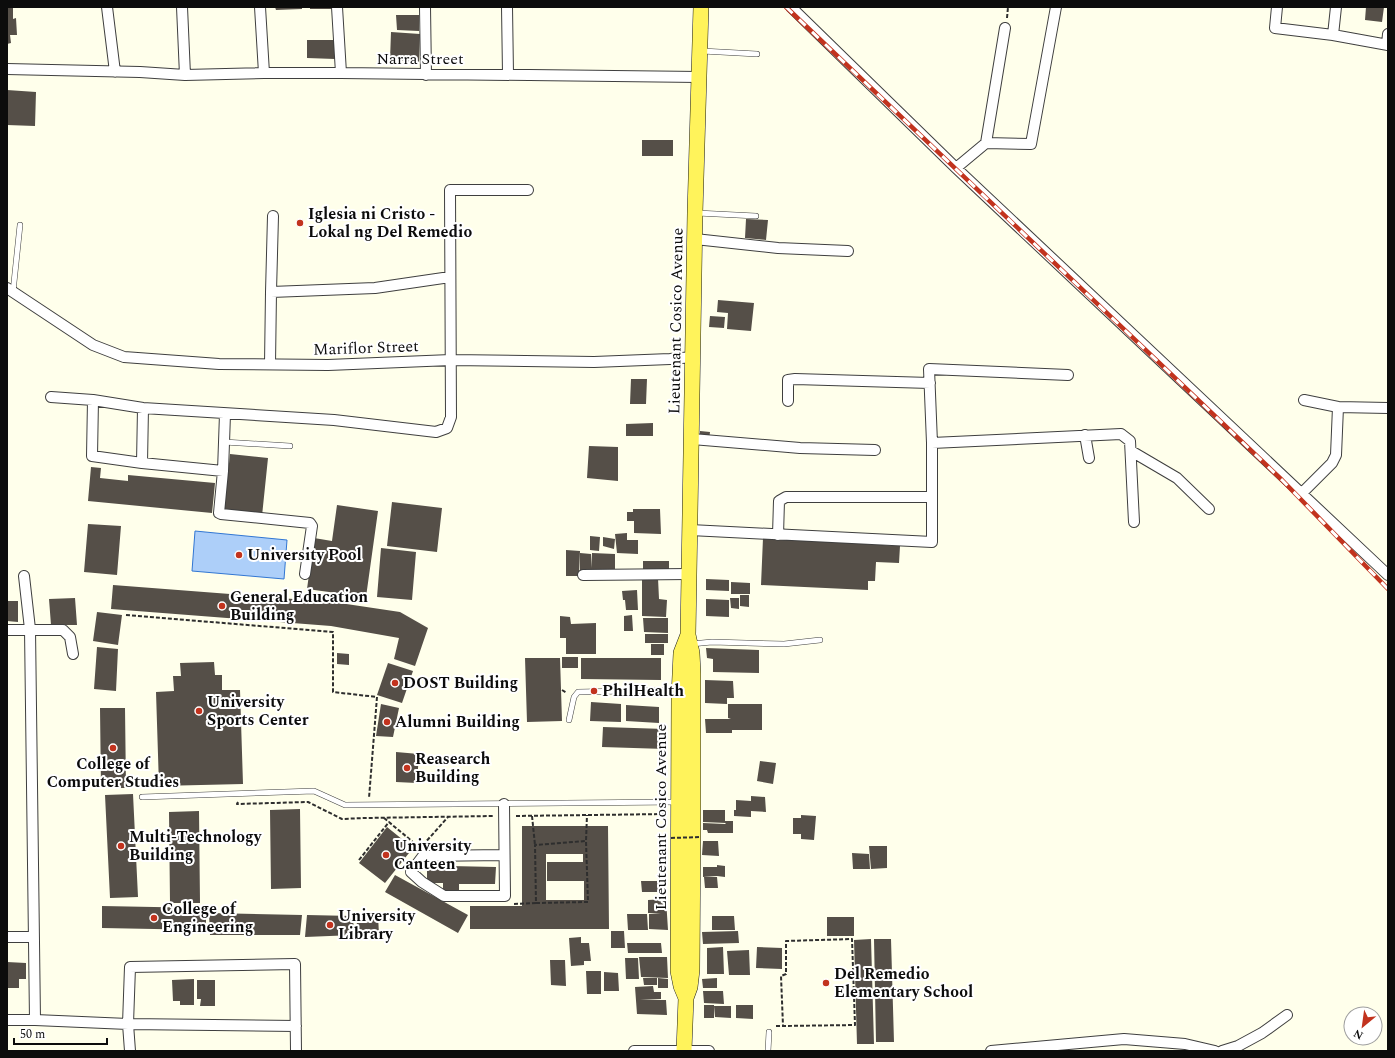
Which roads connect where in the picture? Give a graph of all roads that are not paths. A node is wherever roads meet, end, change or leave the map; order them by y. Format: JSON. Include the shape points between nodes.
{"nodes":[{"id":1,"x":107,"y":7,"type":"edge"},
{"id":2,"x":182,"y":7,"type":"edge"},
{"id":3,"x":260,"y":7,"type":"edge"},
{"id":4,"x":337,"y":7,"type":"edge"},
{"id":5,"x":425,"y":7,"type":"edge"},
{"id":6,"x":507,"y":7,"type":"edge"},
{"id":7,"x":701,"y":7,"type":"edge"},
{"id":8,"x":791,"y":7,"type":"edge"},
{"id":9,"x":1056,"y":7,"type":"edge"},
{"id":10,"x":1277,"y":7,"type":"edge"},
{"id":11,"x":1336,"y":7,"type":"edge"},
{"id":12,"x":1005,"y":28,"type":"dead end"},
{"id":13,"x":1388,"y":34,"type":"edge"},
{"id":14,"x":1334,"y":35,"type":"junction"},
{"id":15,"x":1388,"y":45,"type":"edge"},
{"id":16,"x":700,"y":50,"type":"junction"},
{"id":17,"x":757,"y":54,"type":"dead end"},
{"id":18,"x":7,"y":69,"type":"edge"},
{"id":19,"x":115,"y":72,"type":"junction"},
{"id":20,"x":264,"y":73,"type":"junction"},
{"id":21,"x":341,"y":73,"type":"junction"},
{"id":22,"x":508,"y":74,"type":"junction"},
{"id":23,"x":185,"y":75,"type":"junction"},
{"id":24,"x":426,"y":75,"type":"junction"},
{"id":25,"x":699,"y":77,"type":"junction"},
{"id":26,"x":986,"y":143,"type":"junction"},
{"id":27,"x":956,"y":168,"type":"junction"},
{"id":28,"x":528,"y":190,"type":"dead end"},
{"id":29,"x":695,"y":213,"type":"junction"},
{"id":30,"x":273,"y":216,"type":"dead end"},
{"id":31,"x":756,"y":216,"type":"dead end"},
{"id":32,"x":20,"y":225,"type":"dead end"},
{"id":33,"x":695,"y":239,"type":"junction"},
{"id":34,"x":848,"y":251,"type":"dead end"},
{"id":35,"x":450,"y":277,"type":"junction"},
{"id":36,"x":10,"y":290,"type":"edge"},
{"id":37,"x":271,"y":292,"type":"junction"},
{"id":38,"x":693,"y":356,"type":"junction"},
{"id":39,"x":451,"y":360,"type":"junction"},
{"id":40,"x":270,"y":364,"type":"junction"},
{"id":41,"x":1068,"y":375,"type":"dead end"},
{"id":42,"x":930,"y":383,"type":"junction"},
{"id":43,"x":51,"y":397,"type":"dead end"},
{"id":44,"x":92,"y":400,"type":"junction"},
{"id":45,"x":1304,"y":400,"type":"dead end"},
{"id":46,"x":788,"y":401,"type":"dead end"},
{"id":47,"x":1338,"y":407,"type":"junction"},
{"id":48,"x":143,"y":408,"type":"junction"},
{"id":49,"x":1388,"y":408,"type":"edge"},
{"id":50,"x":225,"y":414,"type":"junction"},
{"id":51,"x":1085,"y":435,"type":"junction"},
{"id":52,"x":692,"y":439,"type":"junction"},
{"id":53,"x":224,"y":442,"type":"junction"},
{"id":54,"x":932,"y":443,"type":"junction"},
{"id":55,"x":290,"y":446,"type":"dead end"},
{"id":56,"x":875,"y":450,"type":"dead end"},
{"id":57,"x":1131,"y":451,"type":"junction"},
{"id":58,"x":1089,"y":458,"type":"dead end"},
{"id":59,"x":142,"y":463,"type":"junction"},
{"id":60,"x":223,"y":471,"type":"junction"},
{"id":61,"x":1302,"y":493,"type":"junction"},
{"id":62,"x":932,"y":497,"type":"junction"},
{"id":63,"x":1210,"y":509,"type":"dead end"},
{"id":64,"x":1134,"y":522,"type":"dead end"},
{"id":65,"x":690,"y":530,"type":"junction"},
{"id":66,"x":778,"y":535,"type":"junction"},
{"id":67,"x":305,"y":574,"type":"dead end"},
{"id":68,"x":690,"y":574,"type":"junction"},
{"id":69,"x":583,"y":575,"type":"dead end"},
{"id":70,"x":1388,"y":575,"type":"edge"},
{"id":71,"x":24,"y":576,"type":"dead end"},
{"id":72,"x":30,"y":629,"type":"junction"},
{"id":73,"x":7,"y":630,"type":"edge"},
{"id":74,"x":820,"y":640,"type":"dead end"},
{"id":75,"x":687,"y":641,"type":"junction"},
{"id":76,"x":73,"y":654,"type":"dead end"},
{"id":77,"x":680,"y":690,"type":"junction"},
{"id":78,"x":569,"y":720,"type":"dead end"},
{"id":79,"x":142,"y":797,"type":"dead end"},
{"id":80,"x":504,"y":804,"type":"junction"},
{"id":81,"x":678,"y":808,"type":"junction"},
{"id":82,"x":504,"y":855,"type":"junction"},
{"id":83,"x":7,"y":937,"type":"edge"},
{"id":84,"x":34,"y":937,"type":"junction"},
{"id":85,"x":686,"y":998,"type":"junction"},
{"id":86,"x":1287,"y":1015,"type":"dead end"},
{"id":87,"x":7,"y":1020,"type":"edge"},
{"id":88,"x":35,"y":1020,"type":"junction"},
{"id":89,"x":128,"y":1024,"type":"junction"},
{"id":90,"x":296,"y":1026,"type":"junction"},
{"id":91,"x":769,"y":1032,"type":"road end"},
{"id":92,"x":130,"y":1051,"type":"edge"},
{"id":93,"x":296,"y":1051,"type":"edge"},
{"id":94,"x":634,"y":1051,"type":"edge"},
{"id":95,"x":684,"y":1051,"type":"edge"},
{"id":96,"x":709,"y":1051,"type":"edge"},
{"id":97,"x":768,"y":1051,"type":"edge"},
{"id":98,"x":991,"y":1051,"type":"edge"},
{"id":99,"x":1215,"y":1051,"type":"edge"},
{"id":100,"x":1222,"y":1051,"type":"edge"}],
"edges":[{"from":1,"to":19,"type":"street"},
{"from":2,"to":23,"type":"street"},
{"from":3,"to":20,"type":"street"},
{"from":4,"to":21,"type":"street"},
{"from":5,"to":24,"type":"street"},
{"from":6,"to":22,"type":"street"},
{"from":7,"to":16,"type":"main road","name":"Lieutenant Cosico Avenue"},
{"from":8,"to":27,"type":"street"},
{"from":9,"to":26,"type":"street","via":[[1031,144]]},
{"from":10,"to":14,"type":"street","via":[[1275,28]]},
{"from":11,"to":14,"type":"street"},
{"from":12,"to":26,"type":"street"},
{"from":13,"to":15,"type":"street"},
{"from":14,"to":15,"type":"street"},
{"from":16,"to":17,"type":"lane"},
{"from":16,"to":25,"type":"main road","name":"Lieutenant Cosico Avenue"},
{"from":18,"to":19,"type":"street","name":"Narra Street"},
{"from":19,"to":23,"type":"street","name":"Narra Street"},
{"from":20,"to":21,"type":"street","name":"Narra Street"},
{"from":20,"to":23,"type":"street","name":"Narra Street"},
{"from":21,"to":24,"type":"street","name":"Narra Street"},
{"from":22,"to":24,"type":"street","name":"Narra Street"},
{"from":22,"to":25,"type":"street","name":"Narra Street"},
{"from":25,"to":29,"type":"main road","name":"Lieutenant Cosico Avenue"},
{"from":26,"to":27,"type":"street"},
{"from":27,"to":61,"type":"street"},
{"from":28,"to":35,"type":"street","via":[[450,190]]},
{"from":29,"to":31,"type":"lane"},
{"from":29,"to":33,"type":"main road","name":"Lieutenant Cosico Avenue"},
{"from":30,"to":37,"type":"street"},
{"from":32,"to":36,"type":"lane"},
{"from":33,"to":34,"type":"street","via":[[778,248]]},
{"from":33,"to":38,"type":"main road","name":"Lieutenant Cosico Avenue"},
{"from":35,"to":37,"type":"street","via":[[375,288]]},
{"from":35,"to":39,"type":"street"},
{"from":36,"to":40,"type":"street","name":"Mariflor Street","via":[[93,345],[124,357],[219,364]]},
{"from":37,"to":40,"type":"street"},
{"from":38,"to":39,"type":"street","name":"Mariflor Street","via":[[594,362]]},
{"from":38,"to":52,"type":"main road","name":"Lieutenant Cosico Avenue"},
{"from":39,"to":40,"type":"street","name":"Mariflor Street","via":[[328,365]]},
{"from":39,"to":50,"type":"street","via":[[451,417],[447,428],[436,432],[334,420]]},
{"from":41,"to":42,"type":"street","via":[[929,369]]},
{"from":42,"to":46,"type":"street","via":[[795,379],[788,380]]},
{"from":42,"to":54,"type":"street"},
{"from":43,"to":44,"type":"street"},
{"from":44,"to":48,"type":"street"},
{"from":44,"to":59,"type":"street","via":[[92,456]]},
{"from":45,"to":47,"type":"street"},
{"from":47,"to":49,"type":"street"},
{"from":47,"to":61,"type":"street","via":[[1336,455],[1332,463]]},
{"from":48,"to":50,"type":"street"},
{"from":48,"to":59,"type":"street"},
{"from":50,"to":53,"type":"street"},
{"from":51,"to":54,"type":"street"},
{"from":51,"to":57,"type":"street","via":[[1121,434],[1130,441]]},
{"from":51,"to":58,"type":"street"},
{"from":52,"to":56,"type":"street"},
{"from":52,"to":65,"type":"main road","name":"Lieutenant Cosico Avenue"},
{"from":53,"to":55,"type":"lane"},
{"from":53,"to":60,"type":"street"},
{"from":54,"to":62,"type":"street"},
{"from":57,"to":63,"type":"street","via":[[1177,478]]},
{"from":57,"to":64,"type":"street"},
{"from":59,"to":60,"type":"street"},
{"from":60,"to":67,"type":"street","via":[[219,510],[221,514],[310,523],[312,526]]},
{"from":61,"to":70,"type":"street"},
{"from":62,"to":66,"type":"street","via":[[786,497],[779,501]]},
{"from":62,"to":66,"type":"street","via":[[932,542]]},
{"from":65,"to":66,"type":"street"},
{"from":65,"to":68,"type":"main road","name":"Lieutenant Cosico Avenue"},
{"from":68,"to":69,"type":"street"},
{"from":68,"to":75,"type":"main road","name":"Lieutenant Cosico Avenue"},
{"from":71,"to":72,"type":"street"},
{"from":72,"to":73,"type":"street"},
{"from":72,"to":76,"type":"street","via":[[63,630],[70,637]]},
{"from":72,"to":84,"type":"street"},
{"from":74,"to":75,"type":"lane","via":[[784,644]]},
{"from":75,"to":77,"type":"main road","name":"Lieutenant Cosico Avenue","via":[[681,653]]},
{"from":75,"to":85,"type":"main road","name":"Lieutenant Cosico Avenue","via":[[692,653],[693,673],[692,970]]},
{"from":77,"to":78,"type":"lane","via":[[578,692],[574,697]]},
{"from":77,"to":81,"type":"main road","name":"Lieutenant Cosico Avenue"},
{"from":79,"to":80,"type":"lane","via":[[314,791],[345,805]]},
{"from":80,"to":81,"type":"lane"},
{"from":80,"to":82,"type":"street"},
{"from":81,"to":85,"type":"main road","name":"Lieutenant Cosico Avenue","via":[[678,971]]},
{"from":82,"to":82,"type":"street","via":[[504,896],[444,896],[411,872],[423,856]]},
{"from":83,"to":84,"type":"street"},
{"from":84,"to":88,"type":"street"},
{"from":85,"to":95,"type":"main road","name":"Lieutenant Cosico Avenue"},
{"from":86,"to":100,"type":"street","via":[[1262,1033],[1238,1046]]},
{"from":87,"to":88,"type":"street"},
{"from":88,"to":89,"type":"street"},
{"from":89,"to":90,"type":"street"},
{"from":89,"to":90,"type":"street","via":[[130,967],[295,964]]},
{"from":89,"to":92,"type":"street"},
{"from":90,"to":93,"type":"street"},
{"from":91,"to":97,"type":"lane"},
{"from":94,"to":95,"type":"street"},
{"from":95,"to":96,"type":"street"},
{"from":98,"to":99,"type":"street","via":[[1124,1039],[1185,1044]]}]}
